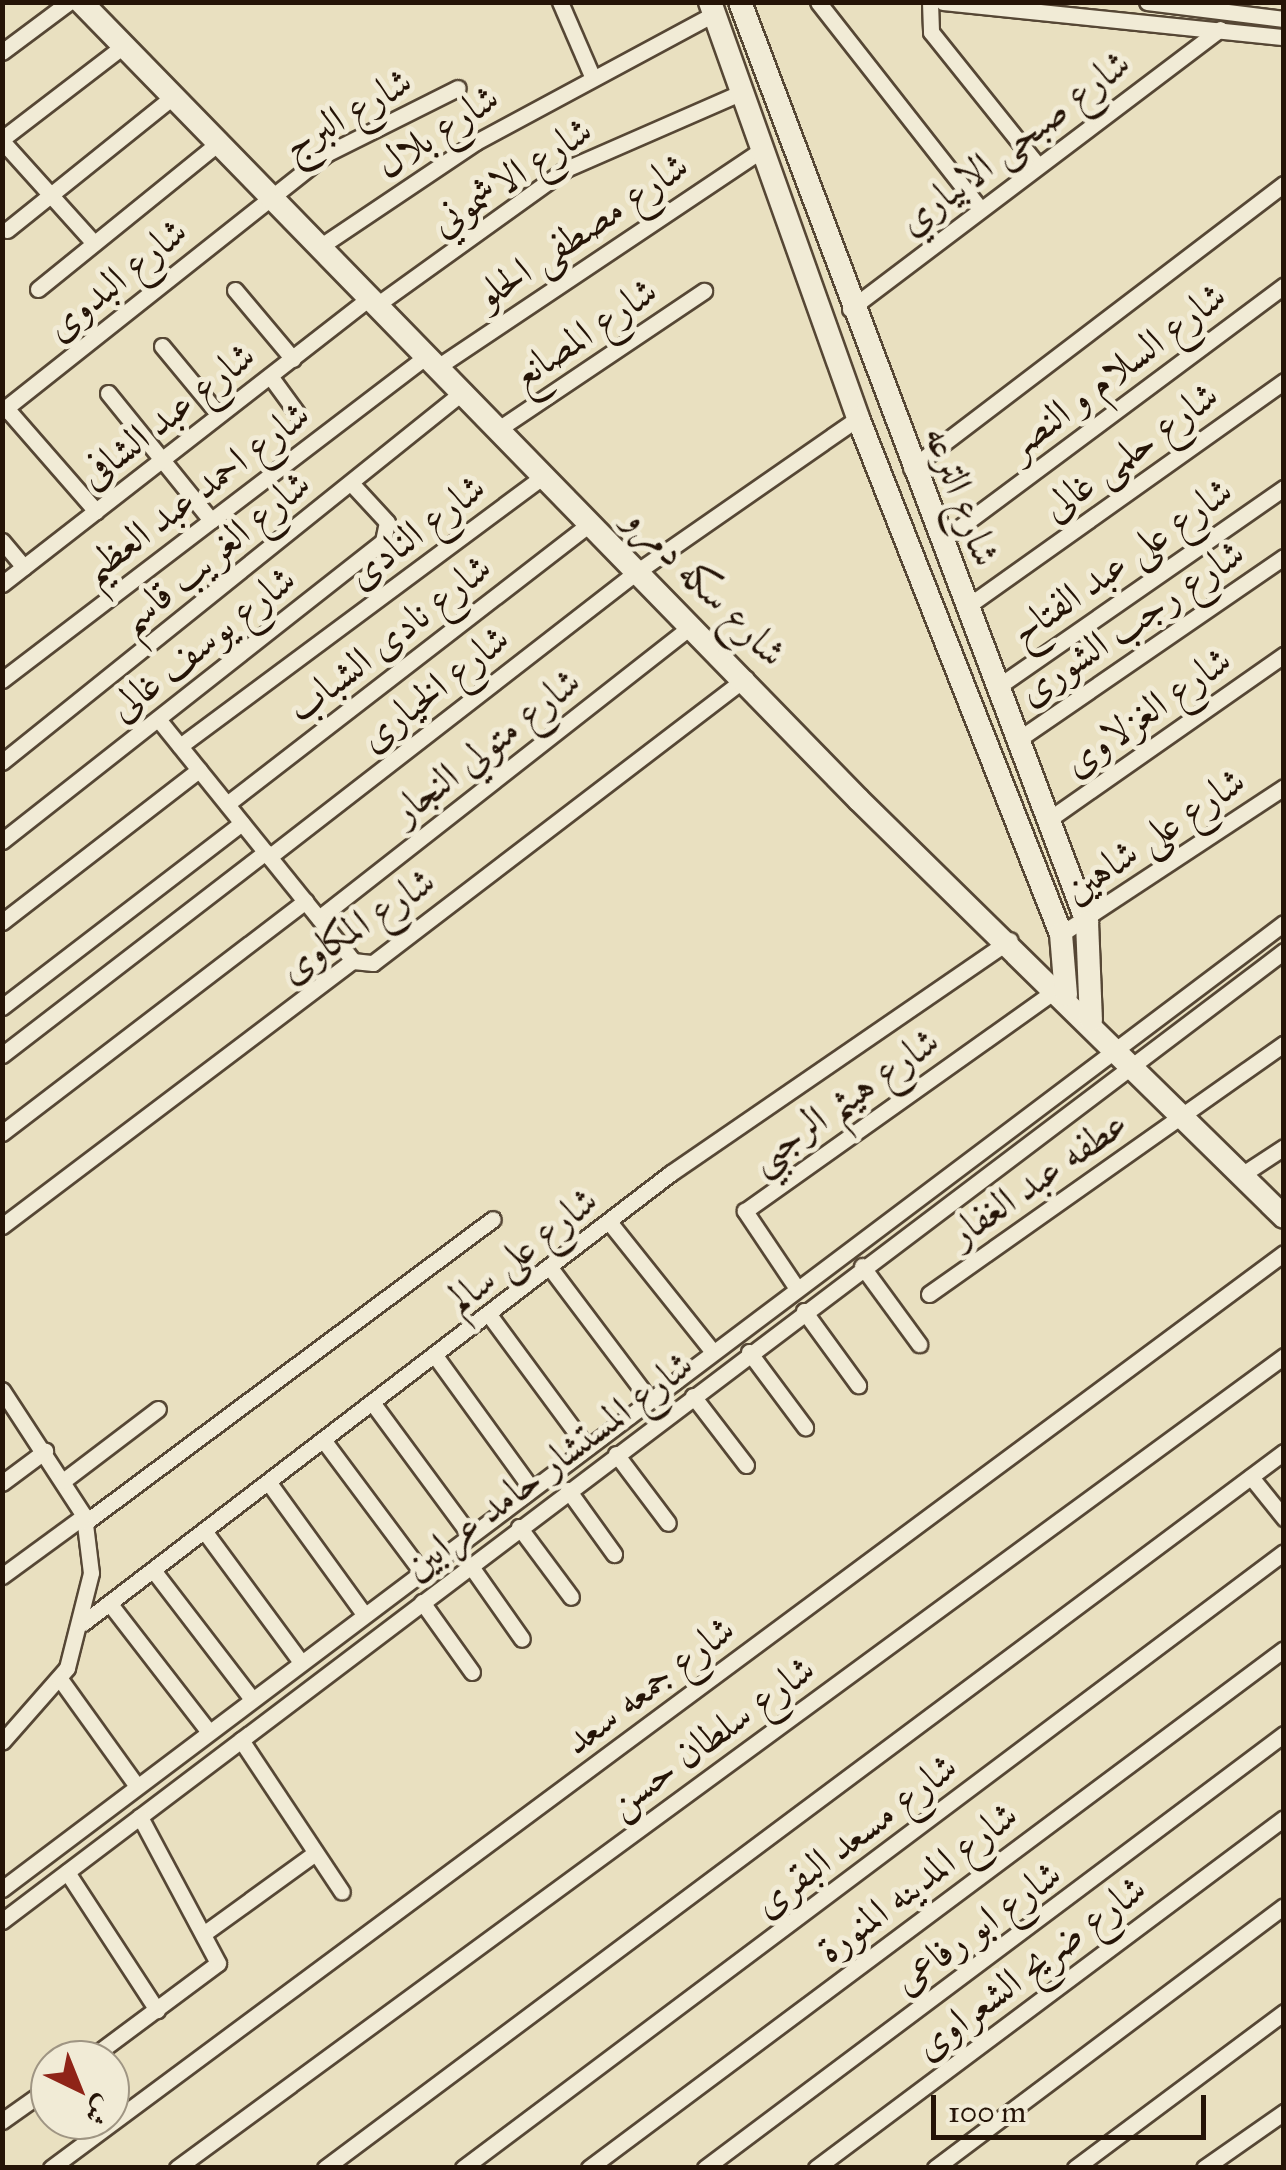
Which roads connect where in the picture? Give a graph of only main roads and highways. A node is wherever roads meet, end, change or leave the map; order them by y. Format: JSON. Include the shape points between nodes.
{"nodes":[{"id":1,"x":81,"y":2,"type":"edge"},
{"id":2,"x":740,"y":2,"type":"edge"},
{"id":3,"x":712,"y":8,"type":"edge"},
{"id":4,"x":806,"y":186,"type":"junction"},
{"id":5,"x":780,"y":198,"type":"junction"},
{"id":6,"x":1062,"y":991,"type":"junction"},
{"id":7,"x":1092,"y":1020,"type":"junction"},
{"id":8,"x":1284,"y":1217,"type":"edge"}],
"edges":[{"from":1,"to":6,"type":"main road","name":"شارع سكه دمرو","via":[[638,571]]},
{"from":2,"to":4,"type":"main road","name":"شارع الترعه"},
{"from":3,"to":5,"type":"main road","name":"شارع الترعه"},
{"from":4,"to":5,"type":"main road"},
{"from":4,"to":7,"type":"main road","name":"شارع الترعه","via":[[1087,922]]},
{"from":5,"to":6,"type":"main road","name":"شارع الترعه","via":[[858,418],[1061,934]]},
{"from":6,"to":7,"type":"main road","name":"شارع سكه دمرو"},
{"from":7,"to":8,"type":"main road","name":"شارع سكه دمرو"}]}
